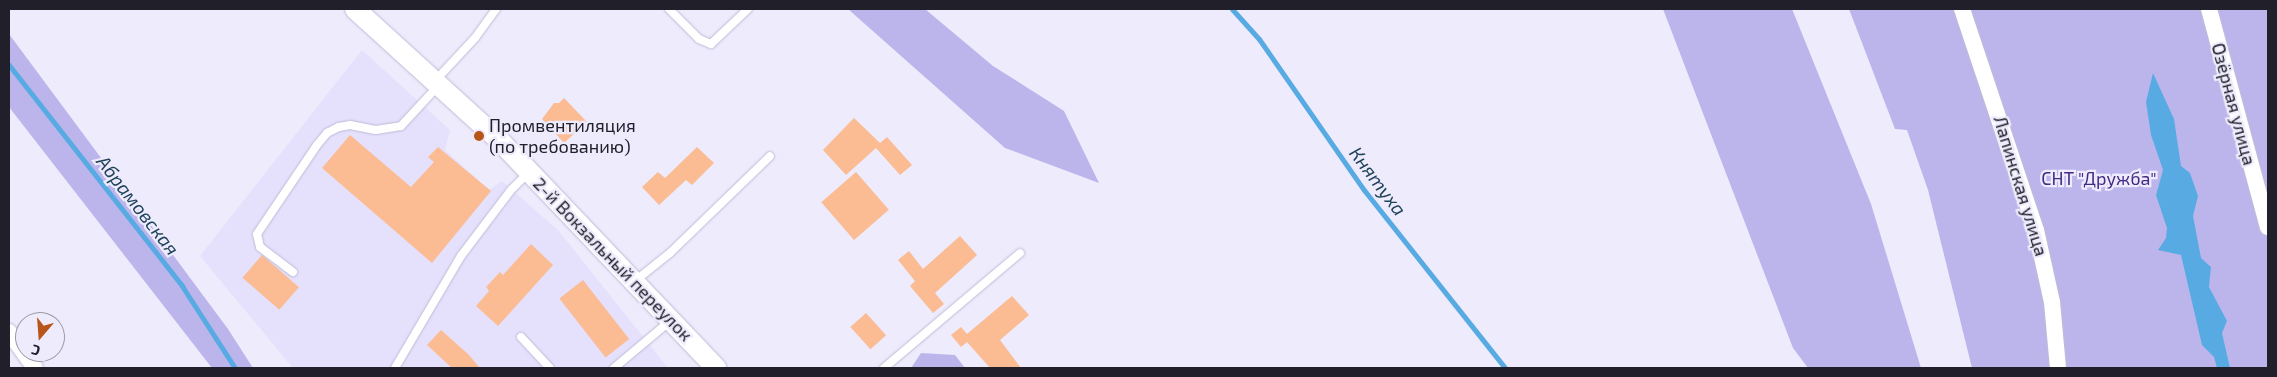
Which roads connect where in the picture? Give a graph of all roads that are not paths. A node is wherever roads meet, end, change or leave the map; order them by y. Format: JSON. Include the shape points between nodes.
{"nodes":[{"id":1,"x":355,"y":9,"type":"edge"},
{"id":2,"x":496,"y":9,"type":"edge"},
{"id":3,"x":670,"y":9,"type":"edge"},
{"id":4,"x":748,"y":9,"type":"edge"},
{"id":5,"x":1962,"y":9,"type":"edge"},
{"id":6,"x":2208,"y":9,"type":"edge"},
{"id":7,"x":437,"y":83,"type":"junction"},
{"id":8,"x":770,"y":156,"type":"dead end"},
{"id":9,"x":529,"y":172,"type":"junction"},
{"id":10,"x":2268,"y":227,"type":"edge"},
{"id":11,"x":1020,"y":253,"type":"dead end"},
{"id":12,"x":293,"y":272,"type":"dead end"},
{"id":13,"x":635,"y":281,"type":"junction"},
{"id":14,"x":671,"y":319,"type":"junction"},
{"id":15,"x":9,"y":332,"type":"edge"},
{"id":16,"x":521,"y":337,"type":"dead end"},
{"id":17,"x":546,"y":367,"type":"edge"},
{"id":18,"x":35,"y":368,"type":"edge"},
{"id":19,"x":395,"y":368,"type":"edge"},
{"id":20,"x":614,"y":368,"type":"edge"},
{"id":21,"x":716,"y":368,"type":"edge"},
{"id":22,"x":884,"y":368,"type":"edge"},
{"id":23,"x":2058,"y":368,"type":"edge"}],
"edges":[{"from":1,"to":7,"type":"street","name":"2-й Вокзальный переулок"},
{"from":2,"to":7,"type":"lane"},
{"from":3,"to":4,"type":"lane","via":[[699,39],[710,44]]},
{"from":5,"to":23,"type":"street","name":"Лапинская улица","via":[[2036,230],[2052,302]]},
{"from":6,"to":10,"type":"street","name":"Озёрная улица"},
{"from":7,"to":9,"type":"street","name":"2-й Вокзальный переулок"},
{"from":7,"to":12,"type":"lane","via":[[401,126],[382,130],[339,127],[327,133],[257,234],[260,247]]},
{"from":8,"to":13,"type":"lane","via":[[670,253]]},
{"from":9,"to":13,"type":"street","name":"2-й Вокзальный переулок"},
{"from":9,"to":19,"type":"lane","via":[[511,190],[461,256]]},
{"from":11,"to":22,"type":"lane"},
{"from":13,"to":14,"type":"street","name":"2-й Вокзальный переулок"},
{"from":14,"to":20,"type":"lane"},
{"from":14,"to":21,"type":"street","name":"2-й Вокзальный переулок"},
{"from":15,"to":18,"type":"street"},
{"from":16,"to":17,"type":"lane"}]}
